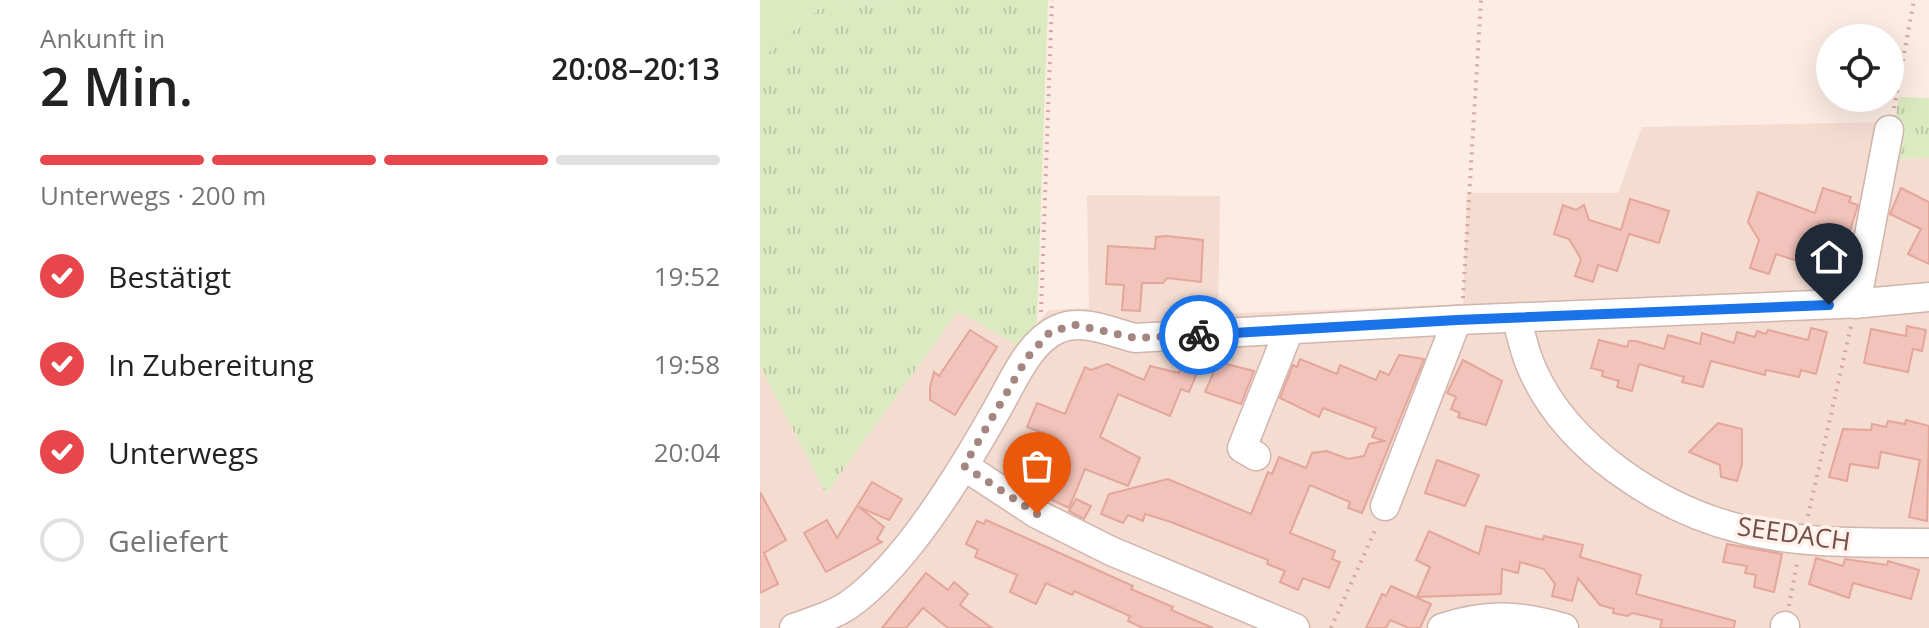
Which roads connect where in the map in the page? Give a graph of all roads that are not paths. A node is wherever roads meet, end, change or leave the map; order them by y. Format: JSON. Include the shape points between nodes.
{"nodes":[{"id":1,"x":1889,"y":130,"type":"road end"},
{"id":2,"x":1929,"y":297,"type":"edge"},
{"id":3,"x":1856,"y":304,"type":"junction"},
{"id":4,"x":1517,"y":319,"type":"junction"},
{"id":5,"x":1457,"y":320,"type":"junction"},
{"id":6,"x":1289,"y":330,"type":"junction"},
{"id":7,"x":1256,"y":456,"type":"dead end"},
{"id":8,"x":964,"y":466,"type":"junction"},
{"id":9,"x":1385,"y":506,"type":"dead end"},
{"id":10,"x":1929,"y":543,"type":"edge"},
{"id":11,"x":794,"y":628,"type":"edge"},
{"id":12,"x":1295,"y":628,"type":"edge"},
{"id":13,"x":1442,"y":628,"type":"edge"},
{"id":14,"x":1564,"y":628,"type":"edge"}],
"edges":[{"from":1,"to":3,"type":"street"},
{"from":2,"to":3,"type":"street"},
{"from":3,"to":4,"type":"street"},
{"from":4,"to":5,"type":"street"},
{"from":4,"to":10,"type":"street","name":"SEEDACH","via":[[1533,372],[1555,408],[1601,454],[1647,489],[1740,529],[1849,542]]},
{"from":5,"to":6,"type":"street"},
{"from":5,"to":9,"type":"street"},
{"from":6,"to":7,"type":"street","via":[[1242,448]]},
{"from":6,"to":8,"type":"street","via":[[1135,338],[1076,325],[1050,332],[1027,358]]},
{"from":8,"to":11,"type":"street","via":[[893,564],[851,603]]},
{"from":8,"to":12,"type":"street","via":[[1037,514],[1111,551]]},
{"from":13,"to":14,"type":"street","via":[[1485,616]]}]}
